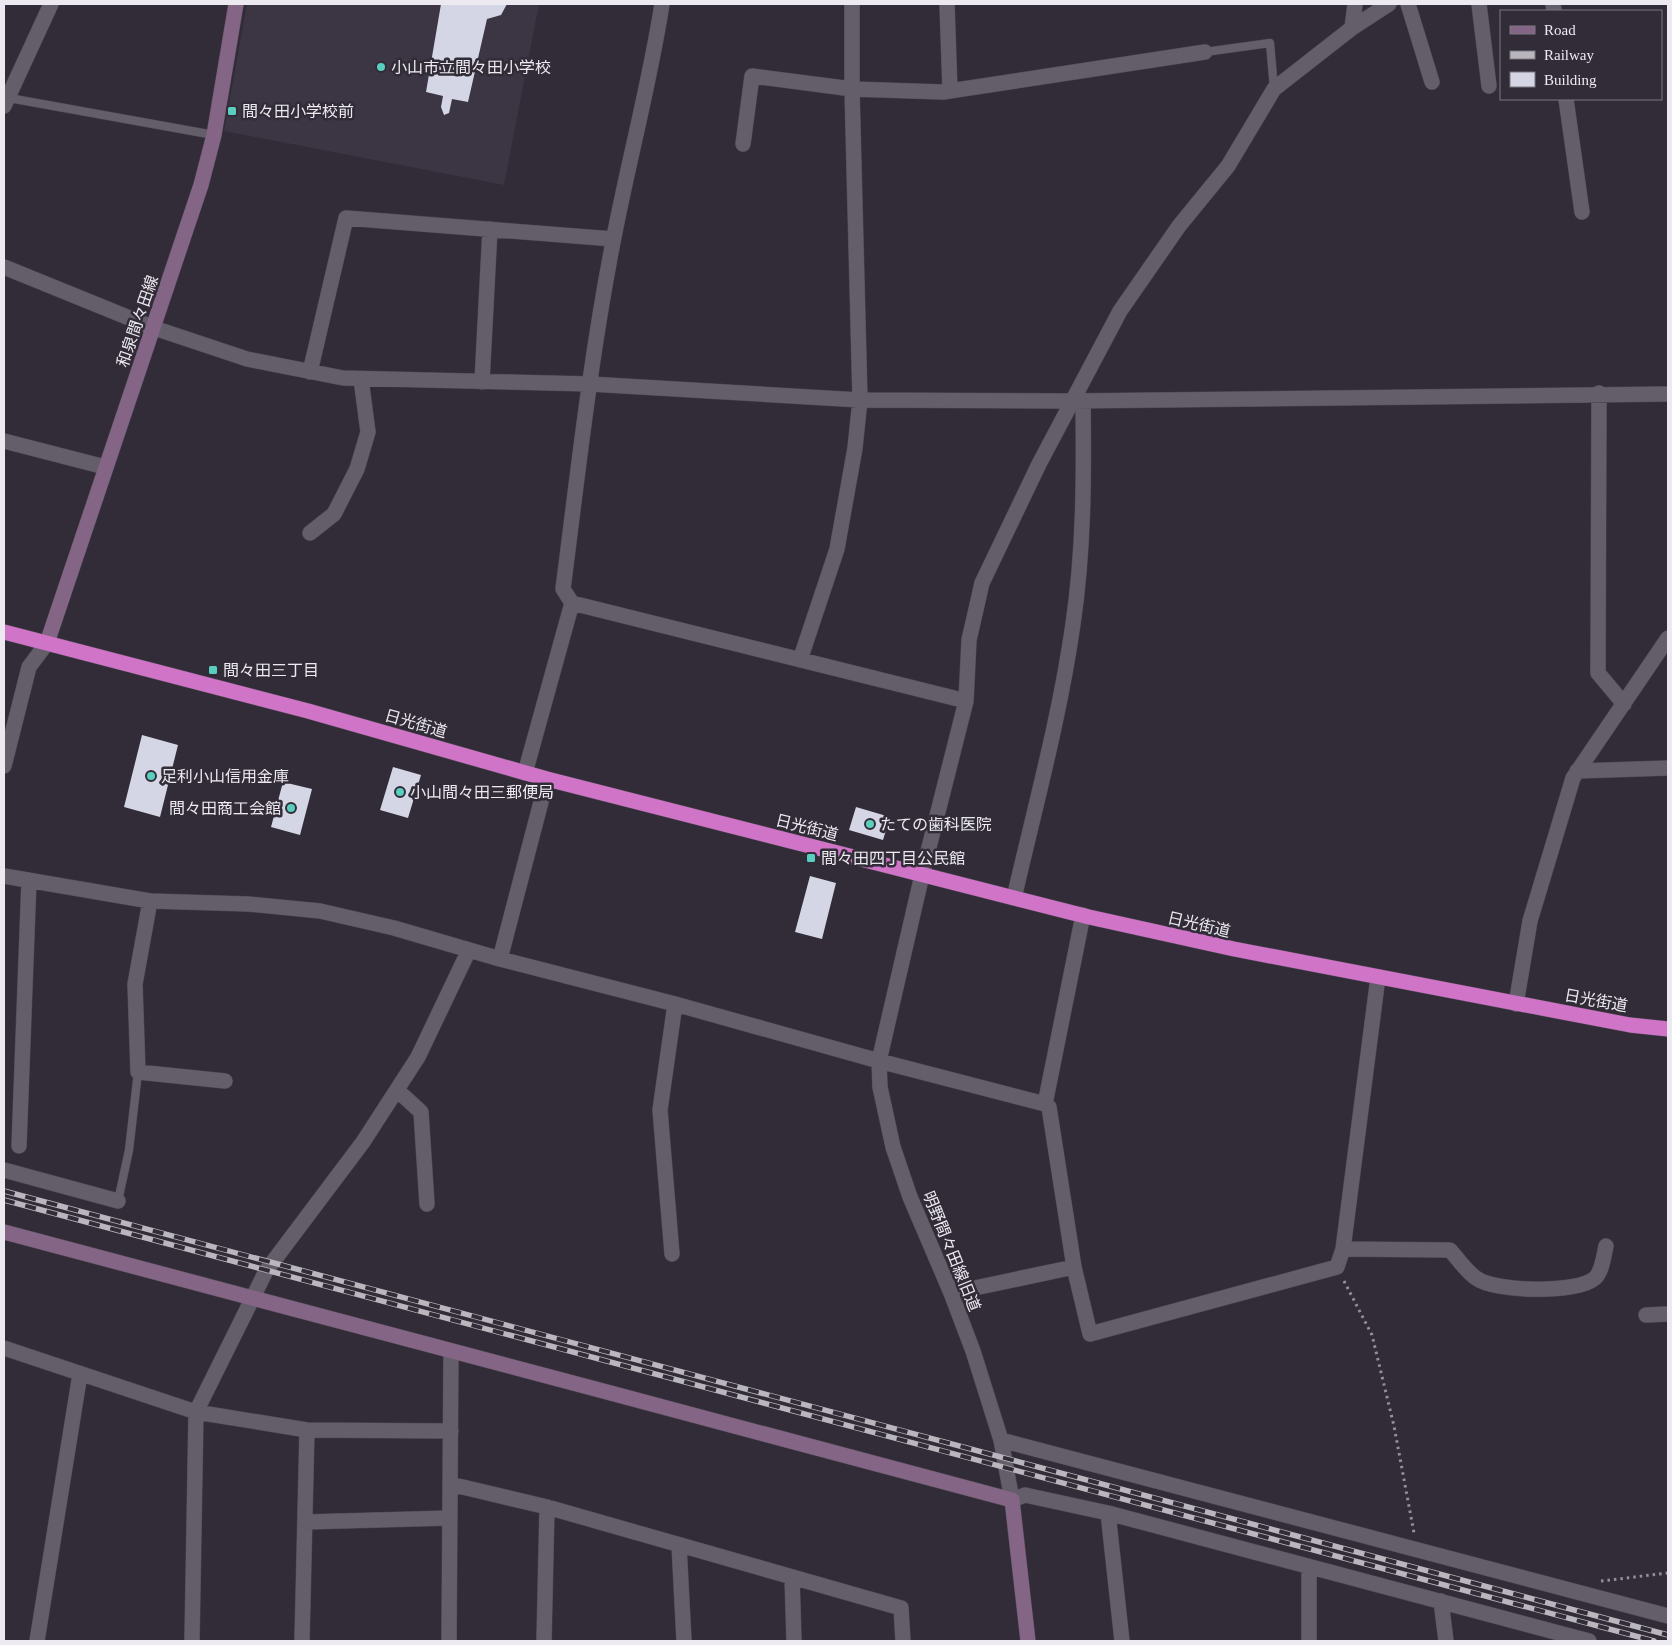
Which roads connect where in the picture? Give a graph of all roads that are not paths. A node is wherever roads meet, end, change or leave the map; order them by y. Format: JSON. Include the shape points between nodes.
{"nodes":[{"id":1,"x":51,"y":4,"type":"edge"},
{"id":2,"x":236,"y":4,"type":"edge"},
{"id":3,"x":662,"y":4,"type":"edge"},
{"id":4,"x":852,"y":4,"type":"edge"},
{"id":5,"x":948,"y":4,"type":"edge"},
{"id":6,"x":1355,"y":4,"type":"edge"},
{"id":7,"x":1389,"y":4,"type":"edge"},
{"id":8,"x":1408,"y":4,"type":"edge"},
{"id":9,"x":1479,"y":4,"type":"edge"},
{"id":10,"x":1352,"y":28,"type":"junction"},
{"id":11,"x":1205,"y":52,"type":"joint"},
{"id":12,"x":1432,"y":82,"type":"dead end"},
{"id":13,"x":1490,"y":86,"type":"dead end"},
{"id":14,"x":1274,"y":89,"type":"junction"},
{"id":15,"x":852,"y":90,"type":"junction"},
{"id":16,"x":950,"y":91,"type":"junction"},
{"id":17,"x":1566,"y":100,"type":"edge"},
{"id":18,"x":6,"y":102,"type":"edge"},
{"id":19,"x":214,"y":135,"type":"junction"},
{"id":20,"x":743,"y":144,"type":"dead end"},
{"id":21,"x":1582,"y":212,"type":"dead end"},
{"id":22,"x":490,"y":229,"type":"junction"},
{"id":23,"x":613,"y":239,"type":"junction"},
{"id":24,"x":4,"y":267,"type":"edge"},
{"id":25,"x":154,"y":328,"type":"junction"},
{"id":26,"x":310,"y":372,"type":"junction"},
{"id":27,"x":361,"y":378,"type":"junction"},
{"id":28,"x":482,"y":382,"type":"junction"},
{"id":29,"x":590,"y":384,"type":"junction"},
{"id":30,"x":1599,"y":393,"type":"junction"},
{"id":31,"x":1668,"y":394,"type":"edge"},
{"id":32,"x":860,"y":400,"type":"junction"},
{"id":33,"x":1077,"y":400,"type":"junction"},
{"id":34,"x":4,"y":441,"type":"edge"},
{"id":35,"x":106,"y":467,"type":"junction"},
{"id":36,"x":310,"y":533,"type":"dead end"},
{"id":37,"x":572,"y":604,"type":"junction"},
{"id":38,"x":4,"y":632,"type":"edge"},
{"id":39,"x":1668,"y":638,"type":"edge"},
{"id":40,"x":47,"y":643,"type":"junction"},
{"id":41,"x":800,"y":660,"type":"junction"},
{"id":42,"x":966,"y":701,"type":"junction"},
{"id":43,"x":1624,"y":704,"type":"junction"},
{"id":44,"x":4,"y":766,"type":"edge"},
{"id":45,"x":1668,"y":768,"type":"edge"},
{"id":46,"x":1578,"y":771,"type":"junction"},
{"id":47,"x":525,"y":773,"type":"junction"},
{"id":48,"x":547,"y":779,"type":"junction"},
{"id":49,"x":922,"y":874,"type":"junction"},
{"id":50,"x":4,"y":876,"type":"edge"},
{"id":51,"x":29,"y":880,"type":"junction"},
{"id":52,"x":1014,"y":898,"type":"junction"},
{"id":53,"x":150,"y":901,"type":"junction"},
{"id":54,"x":1083,"y":915,"type":"junction"},
{"id":55,"x":469,"y":950,"type":"junction"},
{"id":56,"x":500,"y":959,"type":"junction"},
{"id":57,"x":1378,"y":977,"type":"junction"},
{"id":58,"x":676,"y":1004,"type":"junction"},
{"id":59,"x":1516,"y":1004,"type":"junction"},
{"id":60,"x":1668,"y":1029,"type":"edge"},
{"id":61,"x":880,"y":1061,"type":"junction"},
{"id":62,"x":138,"y":1072,"type":"junction"},
{"id":63,"x":225,"y":1081,"type":"dead end"},
{"id":64,"x":397,"y":1090,"type":"junction"},
{"id":65,"x":1045,"y":1104,"type":"junction"},
{"id":66,"x":19,"y":1146,"type":"dead end"},
{"id":67,"x":4,"y":1170,"type":"edge"},
{"id":68,"x":118,"y":1201,"type":"joint"},
{"id":69,"x":426,"y":1204,"type":"dead end"},
{"id":70,"x":4,"y":1232,"type":"edge"},
{"id":71,"x":1606,"y":1246,"type":"dead end"},
{"id":72,"x":1344,"y":1249,"type":"junction"},
{"id":73,"x":672,"y":1254,"type":"dead end"},
{"id":74,"x":1074,"y":1267,"type":"junction"},
{"id":75,"x":951,"y":1293,"type":"junction"},
{"id":76,"x":254,"y":1296,"type":"junction"},
{"id":77,"x":1646,"y":1314,"type":"dead end"},
{"id":78,"x":1668,"y":1314,"type":"edge"},
{"id":79,"x":4,"y":1348,"type":"edge"},
{"id":80,"x":451,"y":1351,"type":"junction"},
{"id":81,"x":80,"y":1374,"type":"junction"},
{"id":82,"x":196,"y":1412,"type":"junction"},
{"id":83,"x":307,"y":1430,"type":"junction"},
{"id":84,"x":451,"y":1431,"type":"junction"},
{"id":85,"x":1001,"y":1440,"type":"junction"},
{"id":86,"x":450,"y":1484,"type":"junction"},
{"id":87,"x":1012,"y":1500,"type":"junction"},
{"id":88,"x":547,"y":1507,"type":"junction"},
{"id":89,"x":1108,"y":1513,"type":"junction"},
{"id":90,"x":450,"y":1518,"type":"junction"},
{"id":91,"x":305,"y":1522,"type":"junction"},
{"id":92,"x":680,"y":1544,"type":"junction"},
{"id":93,"x":1309,"y":1567,"type":"junction"},
{"id":94,"x":792,"y":1577,"type":"junction"},
{"id":95,"x":1441,"y":1601,"type":"junction"},
{"id":96,"x":1668,"y":1616,"type":"edge"},
{"id":97,"x":1569,"y":1638,"type":"edge"},
{"id":98,"x":37,"y":1641,"type":"edge"},
{"id":99,"x":192,"y":1641,"type":"edge"},
{"id":100,"x":302,"y":1641,"type":"edge"},
{"id":101,"x":449,"y":1641,"type":"edge"},
{"id":102,"x":544,"y":1641,"type":"edge"},
{"id":103,"x":684,"y":1641,"type":"edge"},
{"id":104,"x":794,"y":1641,"type":"edge"},
{"id":105,"x":903,"y":1641,"type":"edge"},
{"id":106,"x":1028,"y":1641,"type":"edge"},
{"id":107,"x":1122,"y":1641,"type":"edge"},
{"id":108,"x":1308,"y":1641,"type":"edge"},
{"id":109,"x":1446,"y":1641,"type":"edge"},
{"id":110,"x":1589,"y":1641,"type":"edge"}],
"edges":[{"from":1,"to":18,"type":"street"},
{"from":2,"to":19,"type":"street","name":"和泉間々田線"},
{"from":3,"to":23,"type":"street"},
{"from":4,"to":15,"type":"street"},
{"from":5,"to":16,"type":"street"},
{"from":6,"to":10,"type":"street"},
{"from":7,"to":10,"type":"street"},
{"from":8,"to":12,"type":"street"},
{"from":9,"to":13,"type":"street"},
{"from":10,"to":14,"type":"street"},
{"from":11,"to":14,"type":"lane","via":[[1270,43]]},
{"from":11,"to":16,"type":"street"},
{"from":14,"to":33,"type":"street","name":"明野間々田線旧道","via":[[1228,166],[1180,226],[1120,311]]},
{"from":15,"to":16,"type":"street"},
{"from":15,"to":20,"type":"street","via":[[752,76]]},
{"from":15,"to":32,"type":"street"},
{"from":17,"to":21,"type":"street"},
{"from":18,"to":19,"type":"lane"},
{"from":19,"to":25,"type":"street","name":"和泉間々田線"},
{"from":22,"to":23,"type":"street"},
{"from":22,"to":26,"type":"street","via":[[346,218]]},
{"from":22,"to":28,"type":"street"},
{"from":23,"to":29,"type":"street"},
{"from":24,"to":25,"type":"street"},
{"from":25,"to":26,"type":"street","via":[[247,359]]},
{"from":25,"to":35,"type":"street","name":"和泉間々田線"},
{"from":26,"to":27,"type":"street"},
{"from":27,"to":28,"type":"street"},
{"from":27,"to":36,"type":"street","via":[[368,432],[357,469],[334,514]]},
{"from":28,"to":29,"type":"street"},
{"from":29,"to":32,"type":"street"},
{"from":29,"to":37,"type":"street","via":[[563,589]]},
{"from":30,"to":31,"type":"street"},
{"from":30,"to":33,"type":"street"},
{"from":30,"to":43,"type":"street","via":[[1598,673]]},
{"from":32,"to":33,"type":"street"},
{"from":32,"to":41,"type":"street","via":[[837,550]]},
{"from":33,"to":42,"type":"street","name":"明野間々田線旧道","via":[[982,583],[969,640]]},
{"from":33,"to":52,"type":"street","via":[[1084,494],[1074,622],[1063,688]]},
{"from":34,"to":35,"type":"street"},
{"from":35,"to":40,"type":"street","name":"和泉間々田線"},
{"from":37,"to":41,"type":"street"},
{"from":37,"to":47,"type":"street"},
{"from":38,"to":40,"type":"highway","name":"日光街道"},
{"from":39,"to":43,"type":"street"},
{"from":40,"to":44,"type":"street","via":[[29,667]]},
{"from":40,"to":47,"type":"highway","name":"日光街道","via":[[308,711]]},
{"from":41,"to":42,"type":"street"},
{"from":42,"to":49,"type":"street","name":"明野間々田線旧道"},
{"from":43,"to":46,"type":"street"},
{"from":45,"to":46,"type":"street"},
{"from":46,"to":59,"type":"street","via":[[1572,778],[1530,921]]},
{"from":47,"to":48,"type":"highway","name":"日光街道"},
{"from":48,"to":49,"type":"highway","name":"日光街道"},
{"from":48,"to":56,"type":"street"},
{"from":49,"to":52,"type":"highway","name":"日光街道"},
{"from":49,"to":61,"type":"street","name":"明野間々田線旧道"},
{"from":50,"to":51,"type":"street"},
{"from":51,"to":53,"type":"street"},
{"from":51,"to":66,"type":"street"},
{"from":52,"to":54,"type":"highway","name":"日光街道"},
{"from":53,"to":55,"type":"street","via":[[248,904],[320,911]]},
{"from":53,"to":62,"type":"street","via":[[135,984]]},
{"from":54,"to":57,"type":"highway","name":"日光街道"},
{"from":54,"to":65,"type":"street"},
{"from":55,"to":56,"type":"street"},
{"from":55,"to":64,"type":"street","via":[[418,1057]]},
{"from":56,"to":58,"type":"street"},
{"from":57,"to":59,"type":"highway","name":"日光街道"},
{"from":57,"to":72,"type":"street"},
{"from":58,"to":61,"type":"street"},
{"from":58,"to":73,"type":"street","via":[[660,1110]]},
{"from":59,"to":60,"type":"highway","name":"日光街道"},
{"from":61,"to":65,"type":"street"},
{"from":61,"to":75,"type":"street","name":"明野間々田線旧道","via":[[880,1087],[893,1148]]},
{"from":62,"to":63,"type":"street"},
{"from":62,"to":68,"type":"lane","via":[[129,1150]]},
{"from":64,"to":69,"type":"street","via":[[421,1112]]},
{"from":64,"to":76,"type":"street","via":[[364,1142],[272,1262]]},
{"from":65,"to":74,"type":"street","via":[[1049,1107]]},
{"from":67,"to":68,"type":"street"},
{"from":70,"to":76,"type":"street"},
{"from":71,"to":72,"type":"street","via":[[1597,1277],[1588,1283],[1554,1289],[1491,1286],[1476,1279],[1450,1250]]},
{"from":72,"to":74,"type":"street","via":[[1337,1267],[1090,1334]]},
{"from":74,"to":75,"type":"street"},
{"from":75,"to":85,"type":"street","name":"明野間々田線旧道"},
{"from":76,"to":80,"type":"street"},
{"from":76,"to":82,"type":"street"},
{"from":77,"to":78,"type":"street"},
{"from":79,"to":81,"type":"street"},
{"from":80,"to":84,"type":"street"},
{"from":80,"to":87,"type":"street"},
{"from":81,"to":82,"type":"street"},
{"from":81,"to":98,"type":"street"},
{"from":82,"to":83,"type":"street"},
{"from":82,"to":99,"type":"street"},
{"from":83,"to":84,"type":"street"},
{"from":83,"to":91,"type":"street"},
{"from":84,"to":86,"type":"street"},
{"from":85,"to":87,"type":"street","name":"明野間々田線旧道"},
{"from":85,"to":96,"type":"street"},
{"from":86,"to":88,"type":"street"},
{"from":86,"to":90,"type":"street"},
{"from":87,"to":89,"type":"street","via":[[1025,1495]]},
{"from":87,"to":106,"type":"street","name":"明野間々田線旧道"},
{"from":88,"to":92,"type":"street"},
{"from":88,"to":102,"type":"street"},
{"from":89,"to":93,"type":"street"},
{"from":89,"to":107,"type":"street"},
{"from":90,"to":91,"type":"street"},
{"from":90,"to":101,"type":"street"},
{"from":91,"to":100,"type":"street"},
{"from":92,"to":94,"type":"street"},
{"from":92,"to":103,"type":"street"},
{"from":93,"to":95,"type":"street"},
{"from":93,"to":108,"type":"street"},
{"from":94,"to":104,"type":"street"},
{"from":94,"to":105,"type":"street","via":[[901,1608]]},
{"from":95,"to":97,"type":"street"},
{"from":95,"to":109,"type":"street"},
{"from":97,"to":110,"type":"street"}]}
